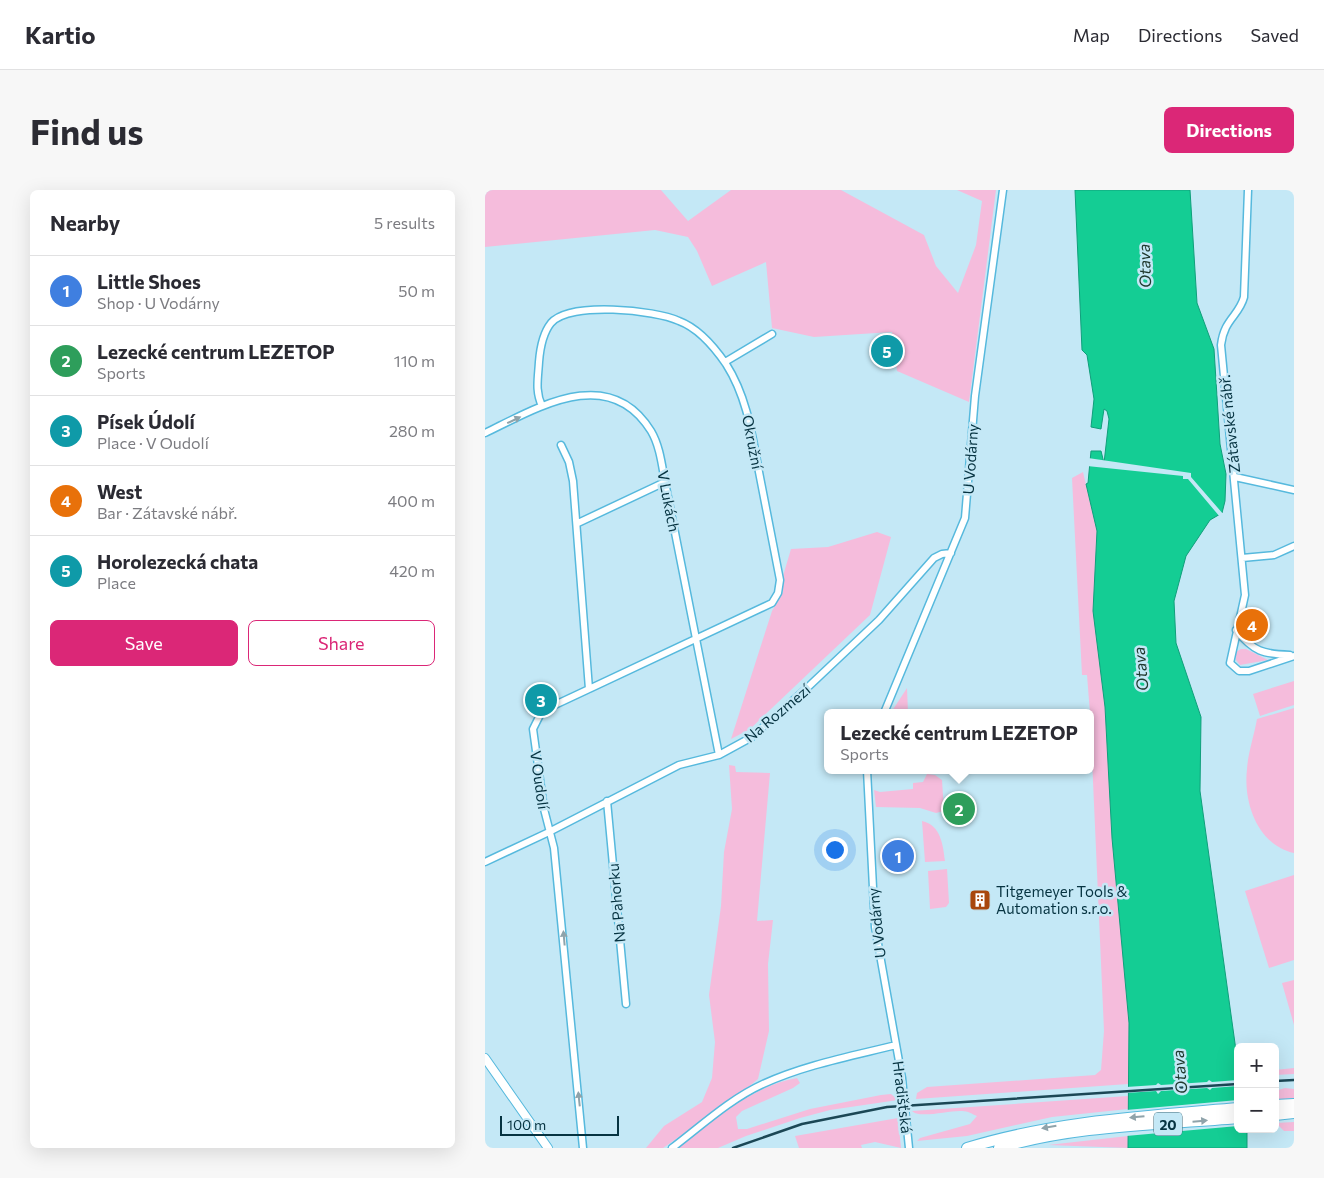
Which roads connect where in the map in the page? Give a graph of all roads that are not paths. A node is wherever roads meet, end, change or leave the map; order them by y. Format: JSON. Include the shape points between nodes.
{"nodes":[{"id":1,"x":1003,"y":190,"type":"edge"},
{"id":2,"x":1248,"y":190,"type":"edge"},
{"id":3,"x":772,"y":334,"type":"dead end"},
{"id":4,"x":725,"y":362,"type":"junction"},
{"id":5,"x":542,"y":406,"type":"junction"},
{"id":6,"x":485,"y":433,"type":"edge"},
{"id":7,"x":561,"y":445,"type":"dead end"},
{"id":8,"x":1235,"y":477,"type":"junction"},
{"id":9,"x":665,"y":482,"type":"junction"},
{"id":10,"x":1294,"y":490,"type":"edge"},
{"id":11,"x":578,"y":523,"type":"junction"},
{"id":12,"x":1294,"y":546,"type":"edge"},
{"id":13,"x":951,"y":553,"type":"junction"},
{"id":14,"x":1242,"y":558,"type":"junction"},
{"id":15,"x":1236,"y":630,"type":"junction"},
{"id":16,"x":696,"y":640,"type":"junction"},
{"id":17,"x":1294,"y":656,"type":"edge"},
{"id":18,"x":589,"y":689,"type":"junction"},
{"id":19,"x":886,"y":709,"type":"edge"},
{"id":20,"x":719,"y":755,"type":"junction"},
{"id":21,"x":867,"y":774,"type":"edge"},
{"id":22,"x":607,"y":801,"type":"junction"},
{"id":23,"x":549,"y":832,"type":"junction"},
{"id":24,"x":485,"y":862,"type":"edge"},
{"id":25,"x":626,"y":1004,"type":"dead end"},
{"id":26,"x":895,"y":1045,"type":"junction"},
{"id":27,"x":485,"y":1058,"type":"edge"},
{"id":28,"x":1294,"y":1104,"type":"edge"},
{"id":29,"x":1279,"y":1105,"type":"edge"},
{"id":30,"x":1234,"y":1108,"type":"edge"},
{"id":31,"x":1294,"y":1113,"type":"edge"},
{"id":32,"x":1279,"y":1115,"type":"edge"},
{"id":33,"x":1234,"y":1118,"type":"edge"},
{"id":34,"x":1098,"y":1125,"type":"junction"},
{"id":35,"x":548,"y":1148,"type":"edge"},
{"id":36,"x":583,"y":1148,"type":"edge"},
{"id":37,"x":672,"y":1148,"type":"edge"},
{"id":38,"x":909,"y":1148,"type":"edge"},
{"id":39,"x":967,"y":1148,"type":"edge"},
{"id":40,"x":999,"y":1148,"type":"edge"}],
"edges":[{"from":1,"to":13,"type":"street","name":"U Vodárny","via":[[975,396],[965,518]]},
{"from":2,"to":8,"type":"street","name":"Zátavské nábř.","via":[[1244,297],[1226,326],[1221,345]]},
{"from":3,"to":4,"type":"street"},
{"from":4,"to":5,"type":"street","name":"Okružní","via":[[705,339],[681,321],[649,311],[617,309],[568,313],[552,322],[543,338],[537,380],[537,394]]},
{"from":4,"to":16,"type":"street","name":"Okružní","via":[[747,410],[780,580],[772,604]]},
{"from":6,"to":5,"type":"street","name":"V Lukách","one_way":true},
{"from":5,"to":9,"type":"street","name":"V Lukách","via":[[595,394],[623,404],[651,432]]},
{"from":7,"to":11,"type":"street","via":[[569,462]]},
{"from":8,"to":10,"type":"street"},
{"from":8,"to":14,"type":"street","name":"Zátavské nábř."},
{"from":9,"to":11,"type":"street"},
{"from":9,"to":16,"type":"street","name":"V Lukách"},
{"from":11,"to":18,"type":"street"},
{"from":12,"to":14,"type":"street","via":[[1274,555]]},
{"from":13,"to":19,"type":"street","name":"U Vodárny"},
{"from":13,"to":20,"type":"street","name":"Na Rozmezí","via":[[934,558],[879,620],[752,737]]},
{"from":14,"to":15,"type":"street","name":"Zátavské nábř.","via":[[1245,595]]},
{"from":15,"to":17,"type":"street","via":[[1247,644],[1260,652]]},
{"from":15,"to":17,"type":"street","name":"Zátavské nábř.","via":[[1230,663],[1239,671],[1249,671]]},
{"from":16,"to":18,"type":"street","name":"Okružní"},
{"from":16,"to":20,"type":"street","name":"V Lukách"},
{"from":18,"to":23,"type":"street","name":"V Oudolí","via":[[542,711],[533,729]]},
{"from":20,"to":22,"type":"street","name":"Na Rozmezí","via":[[679,765]]},
{"from":21,"to":26,"type":"street","name":"U Vodárny","via":[[875,927]]},
{"from":22,"to":23,"type":"street","name":"Na Rozmezí"},
{"from":22,"to":25,"type":"street","name":"Na Pahorku"},
{"from":23,"to":24,"type":"street","name":"Na Rozmezí"},
{"from":36,"to":23,"type":"street","name":"V Oudolí","one_way":true,"via":[[554,848]]},
{"from":26,"to":37,"type":"street","via":[[763,1084],[722,1109]]},
{"from":26,"to":38,"type":"street","name":"Hradišťská","via":[[905,1094]]},
{"from":27,"to":35,"type":"street"},
{"from":28,"to":29,"type":"highway"},
{"from":30,"to":34,"type":"highway","number":"20","one_way":true},
{"from":31,"to":32,"type":"highway"},
{"from":34,"to":33,"type":"highway","number":"20","one_way":true},
{"from":34,"to":39,"type":"highway","number":"20","one_way":true,"via":[[1004,1137]]},
{"from":34,"to":40,"type":"highway","number":"20"}]}
